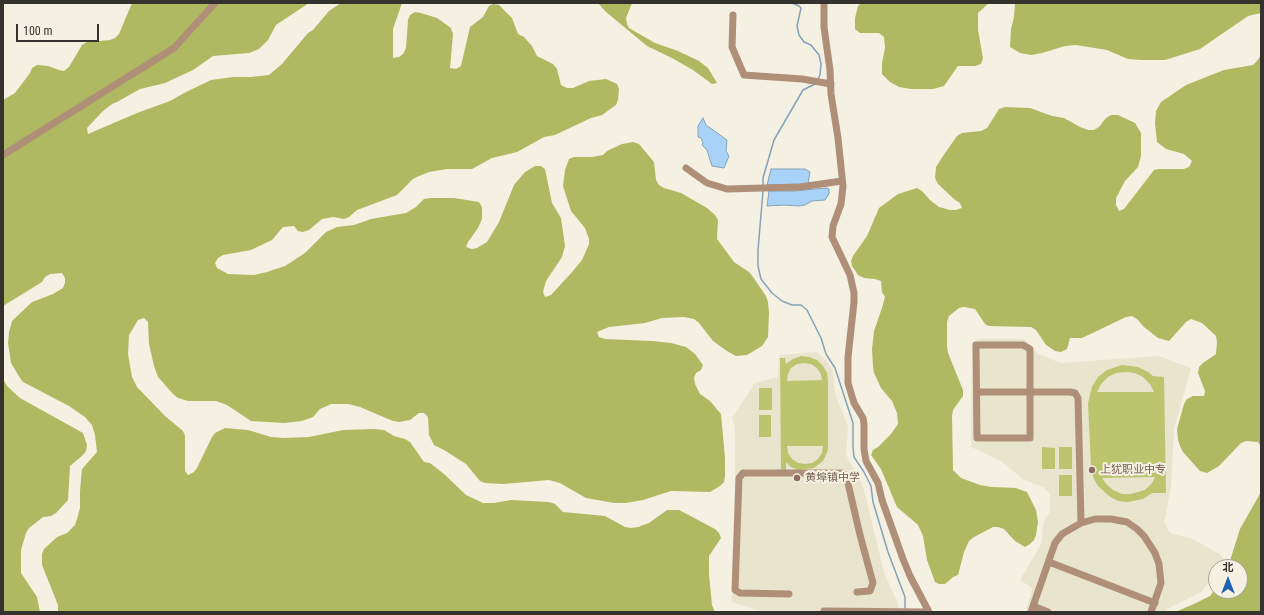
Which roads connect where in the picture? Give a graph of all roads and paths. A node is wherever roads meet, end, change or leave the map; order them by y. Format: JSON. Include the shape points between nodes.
{"nodes":[{"id":1,"x":215,"y":3,"type":"edge"},
{"id":2,"x":824,"y":3,"type":"edge"},
{"id":3,"x":733,"y":14,"type":"dead end"},
{"id":4,"x":831,"y":84,"type":"junction"},
{"id":5,"x":3,"y":155,"type":"edge"},
{"id":6,"x":686,"y":168,"type":"dead end"},
{"id":7,"x":842,"y":181,"type":"junction"},
{"id":8,"x":977,"y":392,"type":"junction"},
{"id":9,"x":1030,"y":392,"type":"junction"},
{"id":10,"x":1081,"y":522,"type":"junction"},
{"id":11,"x":1049,"y":562,"type":"junction"},
{"id":12,"x":857,"y":592,"type":"dead end"},
{"id":13,"x":789,"y":594,"type":"dead end"},
{"id":14,"x":1155,"y":603,"type":"junction"},
{"id":15,"x":1032,"y":609,"type":"edge"},
{"id":16,"x":824,"y":611,"type":"dead end"},
{"id":17,"x":915,"y":611,"type":"edge"},
{"id":18,"x":929,"y":612,"type":"edge"},
{"id":19,"x":1048,"y":612,"type":"edge"},
{"id":20,"x":1151,"y":612,"type":"edge"}],
"edges":[{"from":1,"to":5,"type":"street","via":[[174,48]]},
{"from":2,"to":4,"type":"street","via":[[824,27]]},
{"from":3,"to":4,"type":"street","via":[[732,47],[744,75]]},
{"from":4,"to":7,"type":"street"},
{"from":6,"to":7,"type":"street","via":[[707,183],[727,189],[800,187]]},
{"from":7,"to":18,"type":"street","via":[[842,199],[832,237],[853,284],[848,357],[850,393],[863,418],[866,460],[878,483],[903,559]]},
{"from":8,"to":9,"type":"street"},
{"from":8,"to":9,"type":"street","via":[[976,345],[1028,347]]},
{"from":8,"to":9,"type":"street","via":[[977,438],[1030,438]]},
{"from":9,"to":10,"type":"street","via":[[1070,392],[1075,393],[1078,398]]},
{"from":10,"to":11,"type":"street","via":[[1062,534],[1055,544]]},
{"from":10,"to":14,"type":"street","via":[[1111,518],[1127,522],[1144,536],[1159,564],[1161,583]]},
{"from":11,"to":14,"type":"street"},
{"from":11,"to":15,"type":"street"},
{"from":12,"to":13,"type":"street","via":[[870,590],[873,583],[845,475],[743,473],[739,478],[735,590],[740,593]]},
{"from":14,"to":20,"type":"street"},
{"from":15,"to":19,"type":"street"},
{"from":16,"to":17,"type":"street"},
{"from":17,"to":18,"type":"street"}]}
